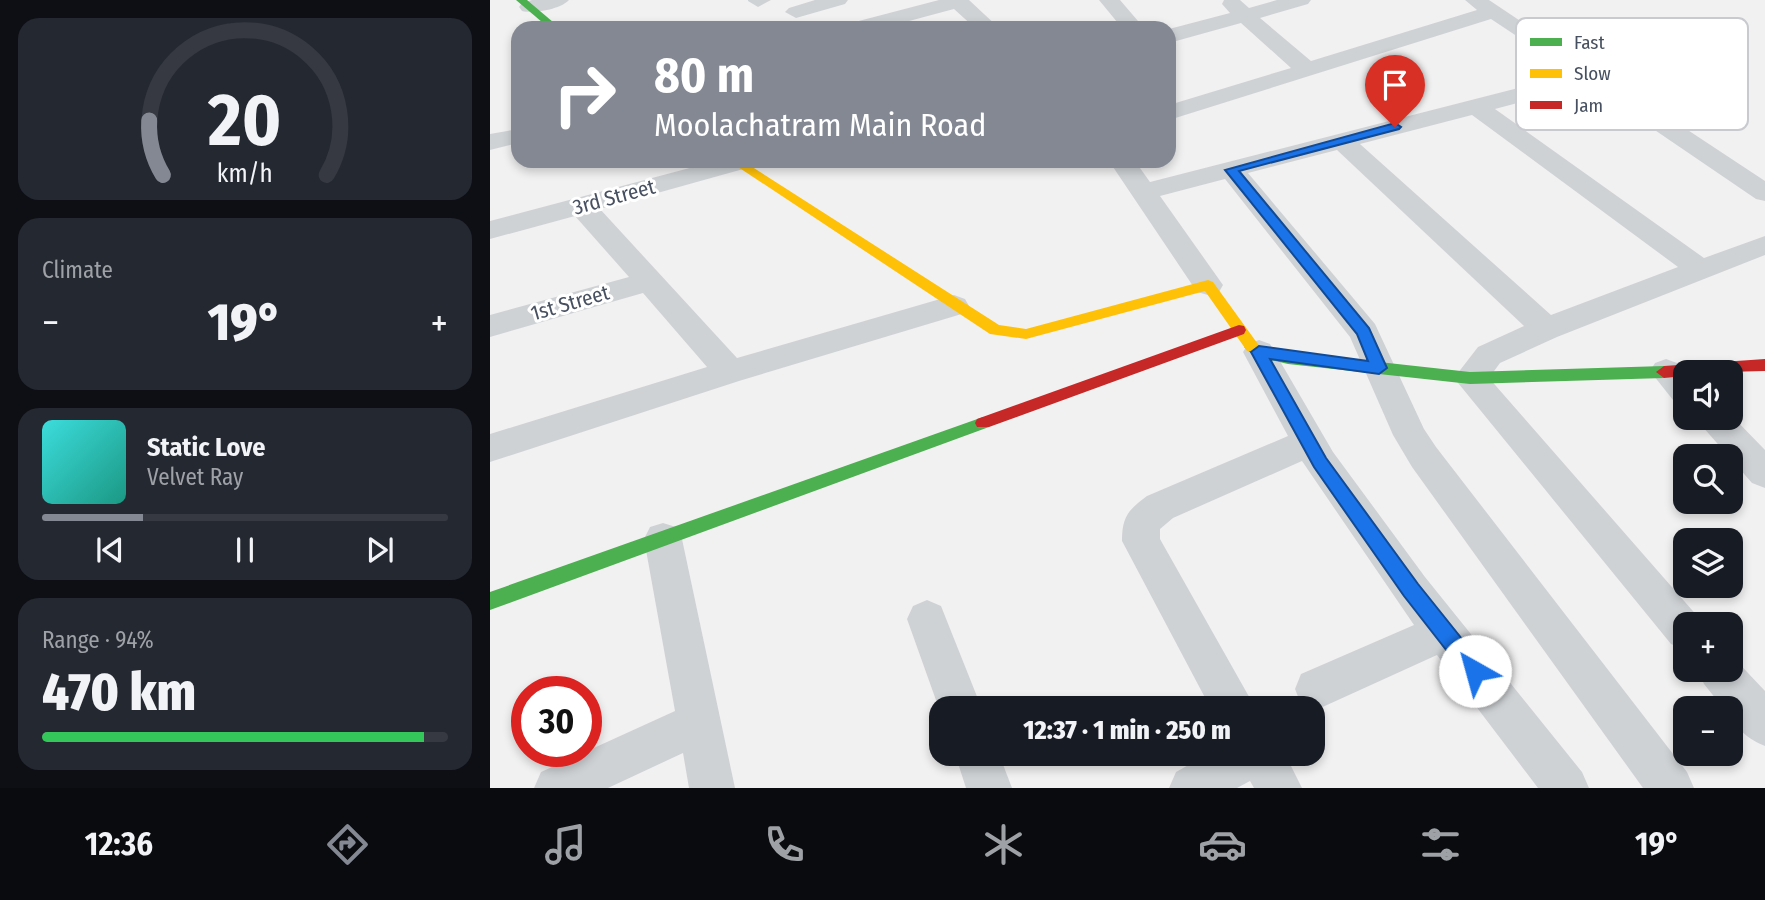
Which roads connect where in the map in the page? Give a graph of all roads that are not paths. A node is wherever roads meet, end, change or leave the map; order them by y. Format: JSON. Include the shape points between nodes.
{"nodes":[{"id":1,"x":559,"y":0,"type":"edge"},
{"id":2,"x":838,"y":0,"type":"edge"},
{"id":3,"x":958,"y":0,"type":"edge"},
{"id":4,"x":1109,"y":0,"type":"edge"},
{"id":5,"x":1228,"y":0,"type":"edge"},
{"id":6,"x":1301,"y":0,"type":"edge"},
{"id":7,"x":525,"y":4,"type":"edge"},
{"id":8,"x":1484,"y":6,"type":"edge"},
{"id":9,"x":796,"y":12,"type":"dead end"},
{"id":10,"x":1245,"y":15,"type":"junction"},
{"id":11,"x":546,"y":21,"type":"edge"},
{"id":12,"x":881,"y":21,"type":"edge"},
{"id":13,"x":980,"y":21,"type":"edge"},
{"id":14,"x":1127,"y":21,"type":"edge"},
{"id":15,"x":1516,"y":26,"type":"edge"},
{"id":16,"x":1176,"y":34,"type":"edge"},
{"id":17,"x":1307,"y":70,"type":"junction"},
{"id":18,"x":1516,"y":94,"type":"edge"},
{"id":19,"x":1474,"y":105,"type":"junction"},
{"id":20,"x":1176,"y":111,"type":"edge"},
{"id":21,"x":1670,"y":130,"type":"edge"},
{"id":22,"x":511,"y":138,"type":"edge"},
{"id":23,"x":1342,"y":141,"type":"junction"},
{"id":24,"x":490,"y":142,"type":"edge"},
{"id":25,"x":715,"y":168,"type":"edge"},
{"id":26,"x":745,"y":168,"type":"edge"},
{"id":27,"x":1127,"y":168,"type":"edge"},
{"id":28,"x":1231,"y":170,"type":"junction"},
{"id":29,"x":1144,"y":192,"type":"junction"},
{"id":30,"x":1765,"y":193,"type":"edge"},
{"id":31,"x":582,"y":206,"type":"junction"},
{"id":32,"x":490,"y":230,"type":"edge"},
{"id":33,"x":1765,"y":246,"type":"edge"},
{"id":34,"x":1700,"y":270,"type":"junction"},
{"id":35,"x":649,"y":281,"type":"junction"},
{"id":36,"x":1208,"y":285,"type":"junction"},
{"id":37,"x":954,"y":306,"type":"junction"},
{"id":38,"x":490,"y":326,"type":"edge"},
{"id":39,"x":1546,"y":329,"type":"junction"},
{"id":40,"x":1249,"y":341,"type":"junction"},
{"id":41,"x":1765,"y":365,"type":"edge"},
{"id":42,"x":1379,"y":368,"type":"junction"},
{"id":43,"x":1743,"y":369,"type":"edge"},
{"id":44,"x":730,"y":372,"type":"junction"},
{"id":45,"x":1470,"y":378,"type":"junction"},
{"id":46,"x":1673,"y":381,"type":"edge"},
{"id":47,"x":1724,"y":430,"type":"edge"},
{"id":48,"x":1308,"y":443,"type":"junction"},
{"id":49,"x":490,"y":448,"type":"edge"},
{"id":50,"x":1765,"y":473,"type":"edge"},
{"id":51,"x":663,"y":539,"type":"junction"},
{"id":52,"x":490,"y":601,"type":"edge"},
{"id":53,"x":1673,"y":617,"type":"edge"},
{"id":54,"x":927,"y":619,"type":"dead end"},
{"id":55,"x":1444,"y":632,"type":"junction"},
{"id":56,"x":1729,"y":682,"type":"edge"},
{"id":57,"x":1316,"y":690,"type":"dead end"},
{"id":58,"x":955,"y":696,"type":"edge"},
{"id":59,"x":1227,"y":696,"type":"edge"},
{"id":60,"x":699,"y":723,"type":"junction"},
{"id":61,"x":1765,"y":724,"type":"edge"},
{"id":62,"x":981,"y":766,"type":"edge"},
{"id":63,"x":1233,"y":766,"type":"edge"},
{"id":64,"x":1264,"y":766,"type":"edge"},
{"id":65,"x":557,"y":788,"type":"edge"},
{"id":66,"x":712,"y":788,"type":"edge"},
{"id":67,"x":989,"y":788,"type":"edge"},
{"id":68,"x":1192,"y":788,"type":"edge"},
{"id":69,"x":1279,"y":788,"type":"edge"},
{"id":70,"x":1566,"y":788,"type":"edge"},
{"id":71,"x":1671,"y":788,"type":"edge"}],
"edges":[{"from":1,"to":7,"type":"street"},
{"from":2,"to":9,"type":"street"},
{"from":3,"to":12,"type":"street"},
{"from":3,"to":13,"type":"street"},
{"from":4,"to":14,"type":"street"},
{"from":5,"to":10,"type":"street"},
{"from":6,"to":10,"type":"street"},
{"from":7,"to":11,"type":"street"},
{"from":8,"to":15,"type":"street"},
{"from":8,"to":17,"type":"street"},
{"from":10,"to":16,"type":"street"},
{"from":10,"to":17,"type":"street"},
{"from":17,"to":20,"type":"street"},
{"from":18,"to":19,"type":"street"},
{"from":19,"to":23,"type":"street"},
{"from":19,"to":34,"type":"street"},
{"from":21,"to":30,"type":"street"},
{"from":22,"to":24,"type":"street"},
{"from":23,"to":28,"type":"street"},
{"from":23,"to":39,"type":"street"},
{"from":25,"to":31,"type":"street","name":"3rd Street"},
{"from":26,"to":37,"type":"street"},
{"from":27,"to":29,"type":"street"},
{"from":28,"to":29,"type":"street"},
{"from":28,"to":42,"type":"street","via":[[1364,332]]},
{"from":29,"to":36,"type":"street"},
{"from":31,"to":32,"type":"street","name":"3rd Street"},
{"from":31,"to":35,"type":"street"},
{"from":33,"to":34,"type":"street"},
{"from":34,"to":39,"type":"street"},
{"from":35,"to":38,"type":"street","name":"1st Street"},
{"from":35,"to":44,"type":"street"},
{"from":36,"to":37,"type":"street","via":[[1026,334],[995,330]]},
{"from":36,"to":40,"type":"street"},
{"from":37,"to":44,"type":"street"},
{"from":39,"to":45,"type":"street","via":[[1489,355]]},
{"from":40,"to":42,"type":"street"},
{"from":40,"to":48,"type":"street"},
{"from":40,"to":51,"type":"street"},
{"from":41,"to":43,"type":"street"},
{"from":42,"to":45,"type":"street"},
{"from":42,"to":71,"type":"street","via":[[1424,457]]},
{"from":44,"to":49,"type":"street"},
{"from":45,"to":46,"type":"street"},
{"from":45,"to":53,"type":"street"},
{"from":47,"to":50,"type":"street"},
{"from":48,"to":55,"type":"street"},
{"from":48,"to":59,"type":"street","via":[[1160,507],[1141,522],[1141,541]]},
{"from":51,"to":52,"type":"street"},
{"from":51,"to":60,"type":"street"},
{"from":54,"to":58,"type":"street"},
{"from":55,"to":57,"type":"street"},
{"from":55,"to":70,"type":"street"},
{"from":56,"to":61,"type":"street"},
{"from":60,"to":65,"type":"street"},
{"from":60,"to":66,"type":"street"},
{"from":62,"to":67,"type":"street"},
{"from":63,"to":68,"type":"street"},
{"from":64,"to":69,"type":"street"}]}
